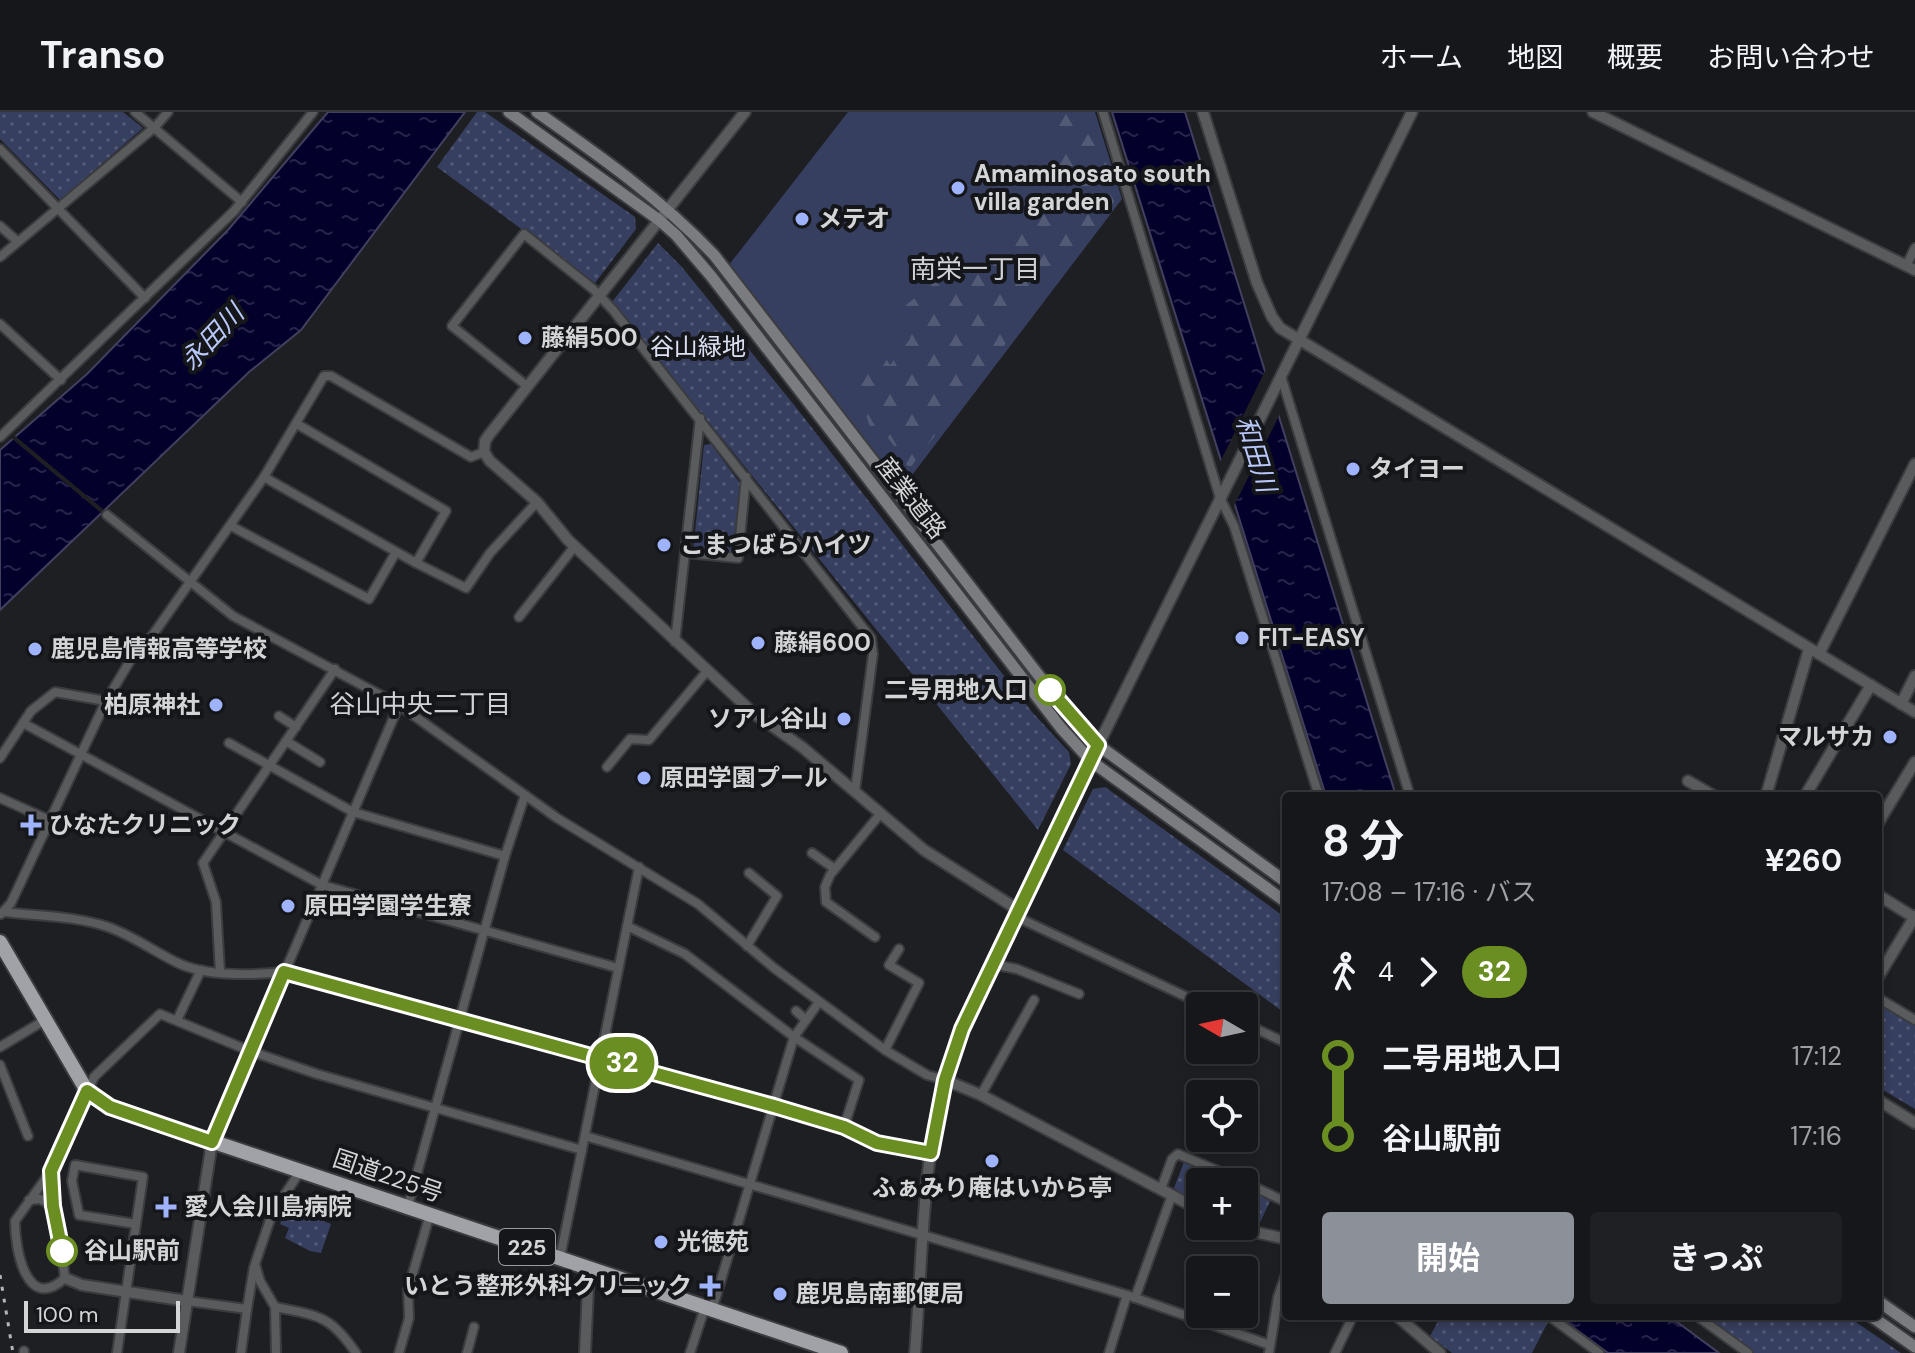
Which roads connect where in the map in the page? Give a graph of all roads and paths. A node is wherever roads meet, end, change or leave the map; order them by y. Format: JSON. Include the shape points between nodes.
{"nodes":[{"id":1,"x":135,"y":112,"type":"edge"},
{"id":2,"x":168,"y":112,"type":"edge"},
{"id":3,"x":313,"y":112,"type":"edge"},
{"id":4,"x":509,"y":112,"type":"edge"},
{"id":5,"x":537,"y":112,"type":"edge"},
{"id":6,"x":745,"y":112,"type":"edge"},
{"id":7,"x":1103,"y":112,"type":"edge"},
{"id":8,"x":1203,"y":112,"type":"edge"},
{"id":9,"x":1412,"y":112,"type":"edge"},
{"id":10,"x":1593,"y":112,"type":"edge"},
{"id":11,"x":155,"y":127,"type":"junction"},
{"id":12,"x":0,"y":149,"type":"edge"},
{"id":13,"x":242,"y":202,"type":"junction"},
{"id":14,"x":58,"y":208,"type":"junction"},
{"id":15,"x":668,"y":209,"type":"junction"},
{"id":16,"x":659,"y":220,"type":"junction"},
{"id":17,"x":0,"y":226,"type":"edge"},
{"id":18,"x":17,"y":241,"type":"junction"},
{"id":19,"x":1915,"y":248,"type":"edge"},
{"id":20,"x":0,"y":257,"type":"edge"},
{"id":21,"x":1911,"y":268,"type":"edge"},
{"id":22,"x":600,"y":297,"type":"junction"},
{"id":23,"x":145,"y":298,"type":"junction"},
{"id":24,"x":0,"y":324,"type":"edge"},
{"id":25,"x":1298,"y":340,"type":"junction"},
{"id":26,"x":1280,"y":378,"type":"junction"},
{"id":27,"x":61,"y":380,"type":"junction"},
{"id":28,"x":527,"y":386,"type":"junction"},
{"id":29,"x":700,"y":418,"type":"junction"},
{"id":30,"x":297,"y":424,"type":"junction"},
{"id":31,"x":2,"y":432,"type":"edge"},
{"id":32,"x":484,"y":452,"type":"junction"},
{"id":33,"x":1915,"y":464,"type":"edge"},
{"id":34,"x":264,"y":477,"type":"junction"},
{"id":35,"x":746,"y":477,"type":"junction"},
{"id":36,"x":1220,"y":498,"type":"junction"},
{"id":37,"x":537,"y":502,"type":"junction"},
{"id":38,"x":107,"y":515,"type":"dead end"},
{"id":39,"x":231,"y":526,"type":"junction"},
{"id":40,"x":575,"y":546,"type":"junction"},
{"id":41,"x":396,"y":552,"type":"junction"},
{"id":42,"x":687,"y":553,"type":"junction"},
{"id":43,"x":416,"y":563,"type":"junction"},
{"id":44,"x":190,"y":583,"type":"junction"},
{"id":45,"x":519,"y":617,"type":"dead end"},
{"id":46,"x":675,"y":643,"type":"junction"},
{"id":47,"x":1814,"y":651,"type":"junction"},
{"id":48,"x":335,"y":669,"type":"junction"},
{"id":49,"x":707,"y":671,"type":"junction"},
{"id":50,"x":1915,"y":676,"type":"edge"},
{"id":51,"x":1871,"y":685,"type":"junction"},
{"id":52,"x":106,"y":701,"type":"junction"},
{"id":53,"x":1901,"y":704,"type":"junction"},
{"id":54,"x":399,"y":705,"type":"junction"},
{"id":55,"x":1915,"y":712,"type":"edge"},
{"id":56,"x":279,"y":716,"type":"dead end"},
{"id":57,"x":23,"y":723,"type":"junction"},
{"id":58,"x":296,"y":727,"type":"junction"},
{"id":59,"x":286,"y":741,"type":"junction"},
{"id":60,"x":229,"y":743,"type":"dead end"},
{"id":61,"x":1098,"y":745,"type":"junction"},
{"id":62,"x":80,"y":753,"type":"junction"},
{"id":63,"x":0,"y":758,"type":"edge"},
{"id":64,"x":1091,"y":761,"type":"junction"},
{"id":65,"x":320,"y":762,"type":"dead end"},
{"id":66,"x":1915,"y":762,"type":"edge"},
{"id":67,"x":270,"y":765,"type":"junction"},
{"id":68,"x":607,"y":767,"type":"dead end"},
{"id":69,"x":1688,"y":781,"type":"dead end"},
{"id":70,"x":855,"y":791,"type":"junction"},
{"id":71,"x":1318,"y":792,"type":"edge"},
{"id":72,"x":1409,"y":792,"type":"edge"},
{"id":73,"x":1707,"y":792,"type":"edge"},
{"id":74,"x":1767,"y":792,"type":"edge"},
{"id":75,"x":1807,"y":792,"type":"edge"},
{"id":76,"x":525,"y":795,"type":"junction"},
{"id":77,"x":0,"y":798,"type":"edge"},
{"id":78,"x":353,"y":812,"type":"junction"},
{"id":79,"x":881,"y":813,"type":"junction"},
{"id":80,"x":1882,"y":816,"type":"edge"},
{"id":81,"x":49,"y":820,"type":"junction"},
{"id":82,"x":224,"y":832,"type":"junction"},
{"id":83,"x":812,"y":853,"type":"dead end"},
{"id":84,"x":505,"y":856,"type":"junction"},
{"id":85,"x":639,"y":867,"type":"junction"},
{"id":86,"x":835,"y":869,"type":"junction"},
{"id":87,"x":749,"y":873,"type":"dead end"},
{"id":88,"x":1282,"y":879,"type":"edge"},
{"id":89,"x":322,"y":885,"type":"junction"},
{"id":90,"x":1882,"y":897,"type":"edge"},
{"id":91,"x":1282,"y":899,"type":"edge"},
{"id":92,"x":1017,"y":909,"type":"junction"},
{"id":93,"x":2,"y":913,"type":"edge"},
{"id":94,"x":1915,"y":917,"type":"edge"},
{"id":95,"x":627,"y":926,"type":"junction"},
{"id":96,"x":485,"y":930,"type":"junction"},
{"id":97,"x":875,"y":937,"type":"dead end"},
{"id":98,"x":0,"y":942,"type":"edge"},
{"id":99,"x":747,"y":946,"type":"junction"},
{"id":100,"x":899,"y":949,"type":"dead end"},
{"id":101,"x":992,"y":964,"type":"junction"},
{"id":102,"x":618,"y":968,"type":"junction"},
{"id":103,"x":201,"y":970,"type":"junction"},
{"id":104,"x":1882,"y":971,"type":"edge"},
{"id":105,"x":220,"y":972,"type":"junction"},
{"id":106,"x":284,"y":972,"type":"junction"},
{"id":107,"x":1079,"y":994,"type":"dead end"},
{"id":108,"x":1186,"y":997,"type":"edge"},
{"id":109,"x":1034,"y":1000,"type":"dead end"},
{"id":110,"x":1882,"y":1000,"type":"edge"},
{"id":111,"x":819,"y":1002,"type":"junction"},
{"id":112,"x":796,"y":1011,"type":"dead end"},
{"id":113,"x":460,"y":1019,"type":"junction"},
{"id":114,"x":45,"y":1020,"type":"junction"},
{"id":115,"x":177,"y":1020,"type":"junction"},
{"id":116,"x":806,"y":1020,"type":"junction"},
{"id":117,"x":1915,"y":1020,"type":"edge"},
{"id":118,"x":1258,"y":1030,"type":"edge"},
{"id":119,"x":794,"y":1037,"type":"junction"},
{"id":120,"x":1282,"y":1041,"type":"edge"},
{"id":121,"x":0,"y":1047,"type":"edge"},
{"id":122,"x":885,"y":1050,"type":"junction"},
{"id":123,"x":250,"y":1051,"type":"junction"},
{"id":124,"x":600,"y":1057,"type":"junction"},
{"id":125,"x":0,"y":1065,"type":"edge"},
{"id":126,"x":945,"y":1080,"type":"junction"},
{"id":127,"x":87,"y":1091,"type":"junction"},
{"id":128,"x":981,"y":1095,"type":"junction"},
{"id":129,"x":1882,"y":1102,"type":"edge"},
{"id":130,"x":774,"y":1106,"type":"junction"},
{"id":131,"x":435,"y":1109,"type":"junction"},
{"id":132,"x":1915,"y":1123,"type":"edge"},
{"id":133,"x":844,"y":1127,"type":"junction"},
{"id":134,"x":28,"y":1136,"type":"dead end"},
{"id":135,"x":585,"y":1136,"type":"junction"},
{"id":136,"x":212,"y":1142,"type":"junction"},
{"id":137,"x":582,"y":1150,"type":"junction"},
{"id":138,"x":931,"y":1153,"type":"junction"},
{"id":139,"x":1211,"y":1168,"type":"edge"},
{"id":140,"x":301,"y":1170,"type":"junction"},
{"id":141,"x":51,"y":1171,"type":"junction"},
{"id":142,"x":751,"y":1185,"type":"junction"},
{"id":143,"x":1161,"y":1189,"type":"junction"},
{"id":144,"x":1258,"y":1189,"type":"edge"},
{"id":145,"x":1172,"y":1195,"type":"junction"},
{"id":146,"x":29,"y":1200,"type":"junction"},
{"id":147,"x":1282,"y":1200,"type":"edge"},
{"id":148,"x":1186,"y":1202,"type":"edge"},
{"id":149,"x":53,"y":1206,"type":"junction"},
{"id":150,"x":408,"y":1206,"type":"junction"},
{"id":151,"x":430,"y":1213,"type":"junction"},
{"id":152,"x":136,"y":1224,"type":"junction"},
{"id":153,"x":1258,"y":1233,"type":"edge"},
{"id":154,"x":924,"y":1237,"type":"junction"},
{"id":155,"x":1282,"y":1238,"type":"edge"},
{"id":156,"x":560,"y":1258,"type":"junction"},
{"id":157,"x":255,"y":1264,"type":"junction"},
{"id":158,"x":589,"y":1268,"type":"junction"},
{"id":159,"x":65,"y":1278,"type":"junction"},
{"id":160,"x":1282,"y":1286,"type":"edge"},
{"id":161,"x":126,"y":1292,"type":"junction"},
{"id":162,"x":1131,"y":1297,"type":"junction"},
{"id":163,"x":187,"y":1301,"type":"junction"},
{"id":164,"x":1882,"y":1304,"type":"edge"},
{"id":165,"x":275,"y":1307,"type":"junction"},
{"id":166,"x":247,"y":1309,"type":"junction"},
{"id":167,"x":709,"y":1309,"type":"junction"},
{"id":168,"x":1351,"y":1320,"type":"edge"},
{"id":169,"x":1402,"y":1320,"type":"edge"},
{"id":170,"x":1554,"y":1320,"type":"edge"},
{"id":171,"x":1703,"y":1320,"type":"edge"},
{"id":172,"x":1877,"y":1320,"type":"edge"},
{"id":173,"x":474,"y":1327,"type":"dead end"},
{"id":174,"x":1915,"y":1327,"type":"edge"},
{"id":175,"x":1915,"y":1347,"type":"edge"},
{"id":176,"x":1270,"y":1349,"type":"edge"},
{"id":177,"x":117,"y":1353,"type":"edge"},
{"id":178,"x":179,"y":1353,"type":"edge"},
{"id":179,"x":241,"y":1353,"type":"edge"},
{"id":180,"x":276,"y":1353,"type":"edge"},
{"id":181,"x":356,"y":1353,"type":"edge"},
{"id":182,"x":399,"y":1353,"type":"edge"},
{"id":183,"x":467,"y":1353,"type":"edge"},
{"id":184,"x":585,"y":1353,"type":"edge"},
{"id":185,"x":690,"y":1353,"type":"edge"},
{"id":186,"x":841,"y":1353,"type":"edge"},
{"id":187,"x":915,"y":1353,"type":"edge"},
{"id":188,"x":1109,"y":1353,"type":"edge"},
{"id":189,"x":1335,"y":1353,"type":"edge"},
{"id":190,"x":1440,"y":1353,"type":"edge"},
{"id":191,"x":1599,"y":1353,"type":"edge"},
{"id":192,"x":1748,"y":1353,"type":"edge"}],
"edges":[{"from":1,"to":11,"type":"street"},
{"from":2,"to":11,"type":"street"},
{"from":3,"to":13,"type":"street"},
{"from":4,"to":16,"type":"main road","name":"産業道路"},
{"from":5,"to":15,"type":"main road","name":"産業道路"},
{"from":6,"to":15,"type":"street"},
{"from":7,"to":36,"type":"street"},
{"from":8,"to":25,"type":"street","via":[[1257,283],[1272,317]]},
{"from":9,"to":25,"type":"street"},
{"from":10,"to":21,"type":"street"},
{"from":11,"to":13,"type":"street"},
{"from":11,"to":14,"type":"street"},
{"from":12,"to":14,"type":"street"},
{"from":13,"to":23,"type":"street"},
{"from":14,"to":18,"type":"street"},
{"from":14,"to":23,"type":"street"},
{"from":15,"to":16,"type":"street"},
{"from":15,"to":61,"type":"main road","name":"産業道路","via":[[714,255],[1038,675]]},
{"from":16,"to":22,"type":"street"},
{"from":16,"to":64,"type":"main road","name":"産業道路","via":[[711,276]]},
{"from":17,"to":18,"type":"street"},
{"from":18,"to":20,"type":"street"},
{"from":19,"to":21,"type":"street"},
{"from":22,"to":28,"type":"street"},
{"from":22,"to":28,"type":"street","via":[[524,234],[452,326]]},
{"from":22,"to":29,"type":"street"},
{"from":23,"to":27,"type":"street"},
{"from":24,"to":27,"type":"street"},
{"from":25,"to":26,"type":"street"},
{"from":25,"to":47,"type":"street"},
{"from":26,"to":36,"type":"street"},
{"from":26,"to":72,"type":"street"},
{"from":27,"to":31,"type":"street"},
{"from":28,"to":32,"type":"street","via":[[485,441]]},
{"from":29,"to":35,"type":"street"},
{"from":29,"to":42,"type":"street"},
{"from":30,"to":32,"type":"street","via":[[327,374],[471,457]]},
{"from":30,"to":34,"type":"street"},
{"from":30,"to":43,"type":"street","via":[[446,511]]},
{"from":32,"to":37,"type":"street"},
{"from":33,"to":47,"type":"street"},
{"from":34,"to":39,"type":"street"},
{"from":34,"to":41,"type":"street"},
{"from":35,"to":42,"type":"street","via":[[738,558]]},
{"from":35,"to":70,"type":"street","via":[[873,642]]},
{"from":36,"to":61,"type":"street"},
{"from":36,"to":71,"type":"street","via":[[1234,526]]},
{"from":37,"to":40,"type":"street"},
{"from":37,"to":43,"type":"street","via":[[466,588]]},
{"from":38,"to":44,"type":"street"},
{"from":39,"to":41,"type":"street","via":[[369,599]]},
{"from":39,"to":44,"type":"street"},
{"from":40,"to":45,"type":"street"},
{"from":40,"to":46,"type":"street"},
{"from":41,"to":43,"type":"street"},
{"from":42,"to":46,"type":"street"},
{"from":44,"to":48,"type":"street","via":[[247,624]]},
{"from":44,"to":52,"type":"street","via":[[133,656]]},
{"from":46,"to":49,"type":"street"},
{"from":47,"to":51,"type":"street"},
{"from":47,"to":74,"type":"street"},
{"from":48,"to":54,"type":"street"},
{"from":48,"to":58,"type":"street"},
{"from":49,"to":68,"type":"street","via":[[649,740],[630,739]]},
{"from":49,"to":70,"type":"street"},
{"from":50,"to":53,"type":"street"},
{"from":51,"to":53,"type":"street"},
{"from":51,"to":75,"type":"street"},
{"from":52,"to":57,"type":"street","via":[[55,692]]},
{"from":52,"to":62,"type":"street"},
{"from":53,"to":55,"type":"street"},
{"from":54,"to":76,"type":"street"},
{"from":54,"to":78,"type":"street"},
{"from":56,"to":58,"type":"street"},
{"from":57,"to":62,"type":"street"},
{"from":57,"to":63,"type":"street"},
{"from":58,"to":59,"type":"street"},
{"from":59,"to":65,"type":"street"},
{"from":59,"to":67,"type":"street"},
{"from":60,"to":67,"type":"street"},
{"from":61,"to":64,"type":"street"},
{"from":61,"to":88,"type":"main road","name":"産業道路"},
{"from":62,"to":81,"type":"street"},
{"from":62,"to":82,"type":"street"},
{"from":64,"to":91,"type":"main road","name":"産業道路"},
{"from":64,"to":92,"type":"street"},
{"from":66,"to":80,"type":"street"},
{"from":67,"to":78,"type":"street"},
{"from":67,"to":82,"type":"street"},
{"from":69,"to":73,"type":"street"},
{"from":70,"to":79,"type":"street"},
{"from":76,"to":84,"type":"street"},
{"from":76,"to":85,"type":"street"},
{"from":77,"to":81,"type":"street"},
{"from":78,"to":84,"type":"street"},
{"from":78,"to":89,"type":"street"},
{"from":79,"to":86,"type":"street"},
{"from":79,"to":92,"type":"street","via":[[946,866]]},
{"from":81,"to":93,"type":"street"},
{"from":82,"to":89,"type":"street"},
{"from":82,"to":105,"type":"street","via":[[203,863],[216,902]]},
{"from":83,"to":86,"type":"street"},
{"from":84,"to":96,"type":"street"},
{"from":85,"to":95,"type":"street"},
{"from":85,"to":99,"type":"street","via":[[698,904]]},
{"from":86,"to":97,"type":"street","via":[[826,883],[826,902]]},
{"from":87,"to":99,"type":"street","via":[[777,896]]},
{"from":89,"to":96,"type":"street"},
{"from":89,"to":106,"type":"street"},
{"from":90,"to":94,"type":"street"},
{"from":92,"to":101,"type":"street"},
{"from":92,"to":108,"type":"street","via":[[1021,919]]},
{"from":93,"to":103,"type":"street","via":[[110,928]]},
{"from":94,"to":104,"type":"street"},
{"from":95,"to":102,"type":"street"},
{"from":95,"to":119,"type":"street","via":[[685,954]]},
{"from":96,"to":102,"type":"street"},
{"from":96,"to":113,"type":"street"},
{"from":98,"to":114,"type":"highway","name":"国道225号","number":"225"},
{"from":99,"to":111,"type":"street"},
{"from":100,"to":122,"type":"street","via":[[889,965],[919,983]]},
{"from":101,"to":107,"type":"street"},
{"from":101,"to":126,"type":"street"},
{"from":102,"to":124,"type":"street"},
{"from":103,"to":105,"type":"street"},
{"from":103,"to":115,"type":"street"},
{"from":105,"to":106,"type":"street"},
{"from":106,"to":113,"type":"street"},
{"from":106,"to":123,"type":"street"},
{"from":109,"to":128,"type":"street"},
{"from":110,"to":117,"type":"street"},
{"from":111,"to":116,"type":"street"},
{"from":111,"to":122,"type":"street"},
{"from":112,"to":116,"type":"street"},
{"from":113,"to":124,"type":"street"},
{"from":113,"to":131,"type":"street"},
{"from":114,"to":121,"type":"street"},
{"from":114,"to":127,"type":"highway","name":"国道225号","number":"225"},
{"from":115,"to":123,"type":"street"},
{"from":115,"to":127,"type":"street","via":[[160,1014],[94,1077]]},
{"from":116,"to":119,"type":"street"},
{"from":118,"to":120,"type":"street"},
{"from":119,"to":130,"type":"street"},
{"from":119,"to":133,"type":"street","via":[[859,1080]]},
{"from":122,"to":126,"type":"street"},
{"from":123,"to":131,"type":"street"},
{"from":123,"to":136,"type":"street"},
{"from":124,"to":130,"type":"street"},
{"from":124,"to":135,"type":"street"},
{"from":125,"to":134,"type":"street"},
{"from":126,"to":128,"type":"street"},
{"from":126,"to":138,"type":"street"},
{"from":127,"to":136,"type":"highway","name":"国道225号","number":"225","via":[[110,1107]]},
{"from":127,"to":141,"type":"main road"},
{"from":128,"to":143,"type":"street"},
{"from":129,"to":132,"type":"street"},
{"from":130,"to":133,"type":"street"},
{"from":130,"to":142,"type":"street"},
{"from":131,"to":137,"type":"street"},
{"from":131,"to":150,"type":"street"},
{"from":133,"to":138,"type":"street","via":[[877,1143]]},
{"from":135,"to":137,"type":"street"},
{"from":135,"to":142,"type":"street"},
{"from":136,"to":140,"type":"highway","name":"国道225号","number":"225"},
{"from":136,"to":163,"type":"street"},
{"from":137,"to":156,"type":"street"},
{"from":138,"to":154,"type":"street"},
{"from":139,"to":143,"type":"street","via":[[1178,1154]]},
{"from":140,"to":150,"type":"highway","name":"国道225号","number":"225"},
{"from":140,"to":157,"type":"street","via":[[272,1214]]},
{"from":141,"to":146,"type":"street"},
{"from":141,"to":149,"type":"street"},
{"from":142,"to":154,"type":"street"},
{"from":142,"to":167,"type":"street"},
{"from":143,"to":145,"type":"street"},
{"from":144,"to":147,"type":"street"},
{"from":145,"to":148,"type":"street"},
{"from":145,"to":162,"type":"street"},
{"from":146,"to":149,"type":"street"},
{"from":146,"to":159,"type":"street","via":[[15,1221],[23,1272],[44,1289]]},
{"from":149,"to":159,"type":"street"},
{"from":150,"to":151,"type":"highway","name":"国道225号","number":"225"},
{"from":151,"to":156,"type":"highway","name":"国道225号","number":"225"},
{"from":151,"to":182,"type":"street","via":[[408,1290],[409,1318]]},
{"from":152,"to":152,"type":"street","via":[[143,1177],[75,1165],[72,1181],[79,1215]]},
{"from":152,"to":161,"type":"street"},
{"from":153,"to":155,"type":"street"},
{"from":154,"to":162,"type":"street"},
{"from":154,"to":187,"type":"street"},
{"from":156,"to":158,"type":"highway","name":"国道225号","number":"225"},
{"from":157,"to":165,"type":"street"},
{"from":157,"to":166,"type":"street"},
{"from":158,"to":167,"type":"highway","name":"国道225号","number":"225"},
{"from":158,"to":184,"type":"street"},
{"from":159,"to":161,"type":"street"},
{"from":160,"to":176,"type":"street"},
{"from":161,"to":163,"type":"street"},
{"from":161,"to":177,"type":"street"},
{"from":162,"to":176,"type":"street"},
{"from":162,"to":188,"type":"street"},
{"from":163,"to":166,"type":"street"},
{"from":163,"to":178,"type":"street"},
{"from":164,"to":174,"type":"main road"},
{"from":165,"to":180,"type":"street"},
{"from":165,"to":181,"type":"street","via":[[324,1318]]},
{"from":166,"to":179,"type":"street"},
{"from":167,"to":185,"type":"street"},
{"from":167,"to":186,"type":"highway","name":"国道225号","number":"225"},
{"from":168,"to":189,"type":"street"},
{"from":169,"to":190,"type":"street"},
{"from":170,"to":191,"type":"street"},
{"from":171,"to":192,"type":"street"},
{"from":172,"to":175,"type":"main road"},
{"from":173,"to":183,"type":"street"}]}
